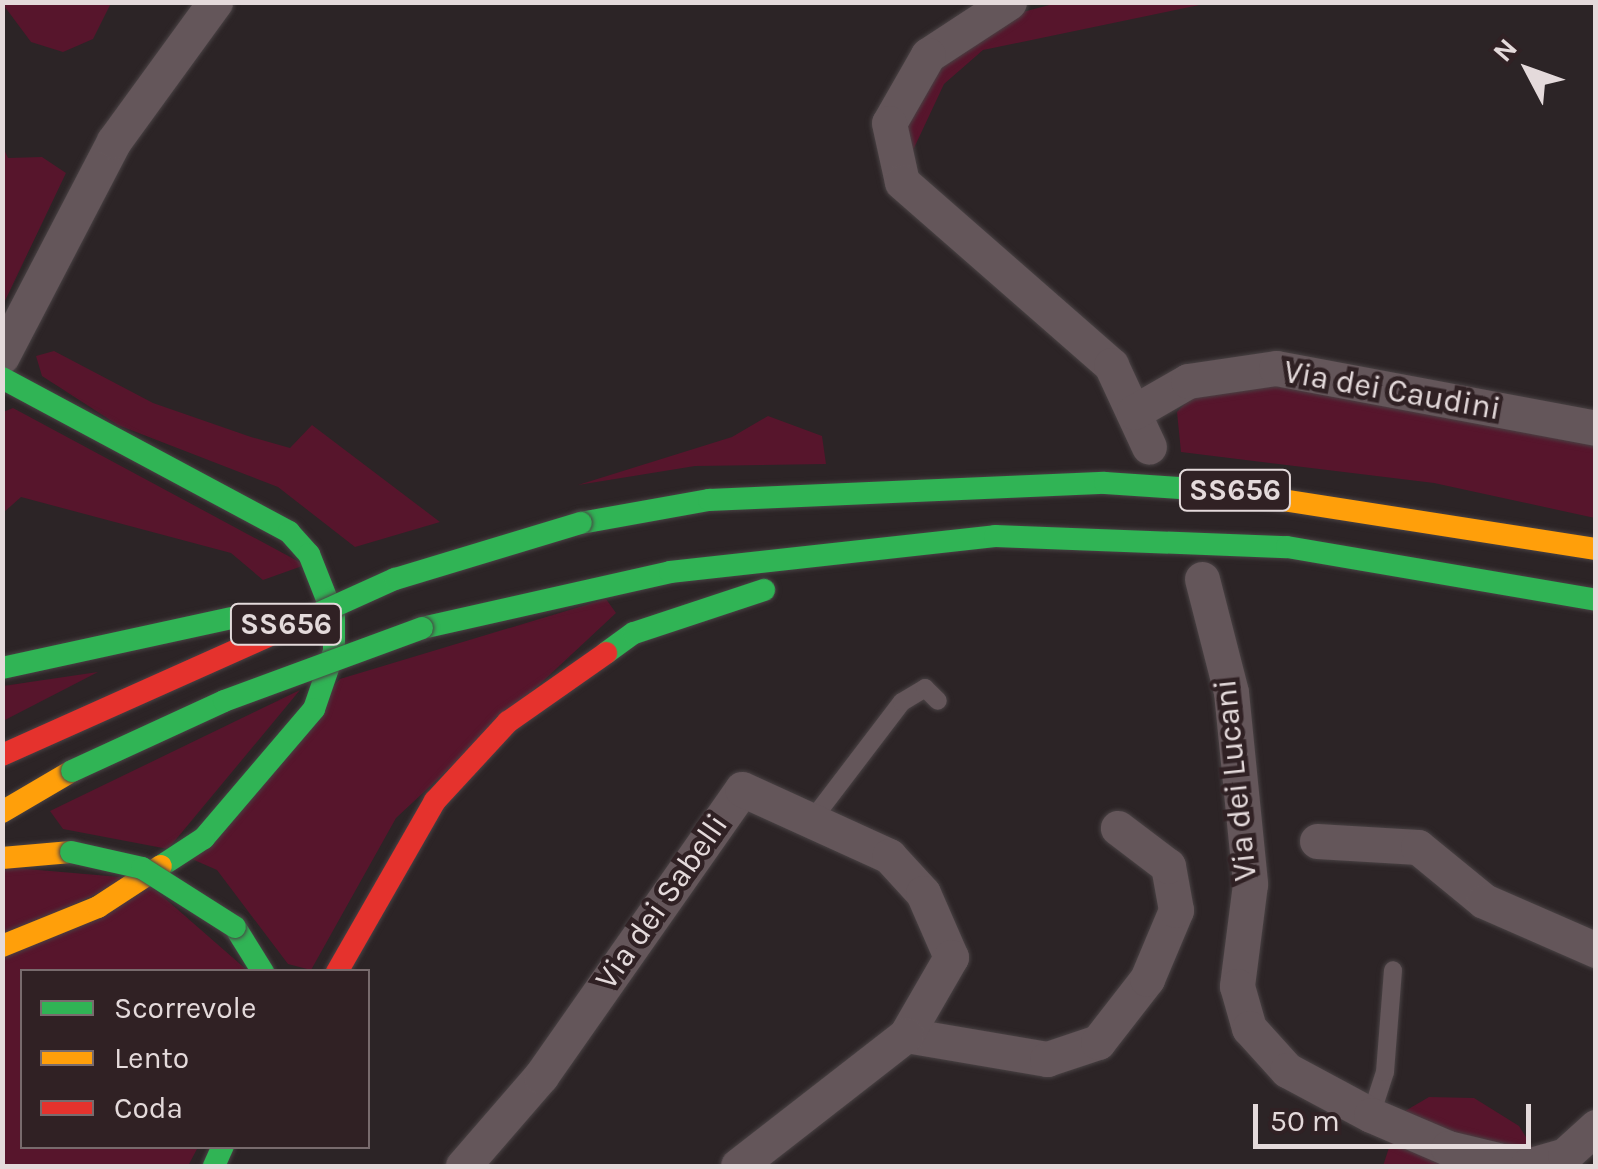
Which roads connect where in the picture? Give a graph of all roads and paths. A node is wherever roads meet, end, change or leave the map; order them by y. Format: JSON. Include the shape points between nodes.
{"nodes":[{"id":1,"x":215,"y":2,"type":"edge"},
{"id":2,"x":1009,"y":2,"type":"edge"},
{"id":3,"x":2,"y":356,"type":"edge"},
{"id":4,"x":2,"y":378,"type":"edge"},
{"id":5,"x":1134,"y":412,"type":"junction"},
{"id":6,"x":1596,"y":428,"type":"edge"},
{"id":7,"x":1149,"y":447,"type":"dead end"},
{"id":8,"x":915,"y":540,"type":"junction"},
{"id":9,"x":1596,"y":549,"type":"edge"},
{"id":10,"x":395,"y":579,"type":"junction"},
{"id":11,"x":1202,"y":579,"type":"dead end"},
{"id":12,"x":1596,"y":600,"type":"edge"},
{"id":13,"x":2,"y":668,"type":"edge"},
{"id":14,"x":938,"y":701,"type":"dead end"},
{"id":15,"x":2,"y":754,"type":"edge"},
{"id":16,"x":2,"y":812,"type":"edge"},
{"id":17,"x":814,"y":816,"type":"junction"},
{"id":18,"x":1118,"y":828,"type":"dead end"},
{"id":19,"x":1317,"y":842,"type":"dead end"},
{"id":20,"x":2,"y":858,"type":"edge"},
{"id":21,"x":2,"y":946,"type":"edge"},
{"id":22,"x":1596,"y":950,"type":"edge"},
{"id":23,"x":261,"y":969,"type":"edge"},
{"id":24,"x":339,"y":969,"type":"edge"},
{"id":25,"x":1393,"y":970,"type":"dead end"},
{"id":26,"x":906,"y":1035,"type":"junction"},
{"id":27,"x":1371,"y":1115,"type":"junction"},
{"id":28,"x":1596,"y":1127,"type":"edge"},
{"id":29,"x":463,"y":1166,"type":"edge"},
{"id":30,"x":738,"y":1166,"type":"edge"},
{"id":31,"x":1525,"y":1166,"type":"edge"}],
"edges":[{"from":1,"to":3,"type":"street","via":[[114,141]]},
{"from":2,"to":5,"type":"street","via":[[928,56],[889,123],[902,182],[1110,365]]},
{"from":4,"to":21,"type":"highway","via":[[288,532],[309,554],[334,618],[334,651],[314,709],[204,838],[98,907]]},
{"from":5,"to":6,"type":"street","name":"Via dei Caudini","via":[[1188,381],[1276,368]]},
{"from":5,"to":7,"type":"street"},
{"from":8,"to":12,"type":"highway","number":"SS656","via":[[1287,547]]},
{"from":8,"to":16,"type":"highway","number":"SS656","bridge":true,"via":[[670,572],[422,628],[224,701],[72,771]]},
{"from":8,"to":24,"type":"highway","via":[[836,578],[695,607],[634,633],[544,692],[434,800]]},
{"from":9,"to":10,"type":"highway","number":"SS656","bridge":true,"via":[[1291,495],[1105,483],[708,500],[582,523]]},
{"from":10,"to":13,"type":"highway","bridge":true},
{"from":10,"to":15,"type":"highway","number":"SS656","bridge":true},
{"from":11,"to":27,"type":"street","name":"Via dei Lucani","via":[[1231,692],[1250,884],[1237,986],[1249,1028],[1287,1070]]},
{"from":14,"to":17,"type":"lane","via":[[925,688],[902,702]]},
{"from":17,"to":26,"type":"street","name":"Via dei Sabelli","via":[[889,856],[923,893],[951,958]]},
{"from":17,"to":29,"type":"street","name":"Via dei Sabelli","via":[[742,789],[541,1076]]},
{"from":18,"to":26,"type":"street","via":[[1168,866],[1176,910],[1147,978],[1098,1042],[1047,1058]]},
{"from":19,"to":22,"type":"street","via":[[1418,847],[1484,902]]},
{"from":20,"to":23,"type":"highway","bridge":true,"via":[[71,852],[142,868],[235,927]]},
{"from":25,"to":27,"type":"lane","via":[[1385,1072]]},
{"from":26,"to":30,"type":"street","name":"Via dei Sabelli"},
{"from":27,"to":31,"type":"street","name":"Via dei Lucani","via":[[1448,1148]]},
{"from":28,"to":31,"type":"street","name":"Via dei Lucani","via":[[1565,1155]]}]}
